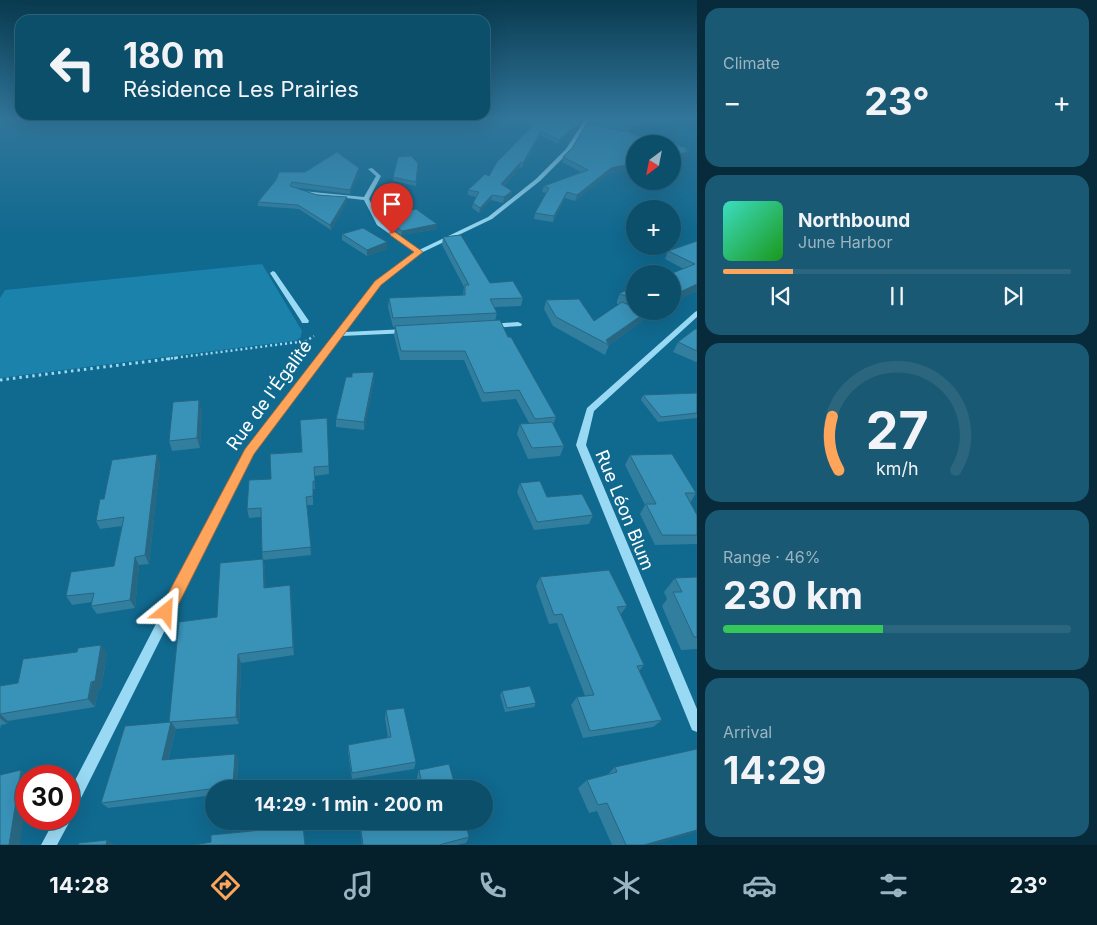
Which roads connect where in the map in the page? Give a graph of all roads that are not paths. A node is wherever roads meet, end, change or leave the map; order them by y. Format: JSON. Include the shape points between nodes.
{"nodes":[{"id":1,"x":561,"y":157,"type":"edge"},
{"id":2,"x":370,"y":169,"type":"dead end"},
{"id":3,"x":300,"y":191,"type":"edge"},
{"id":4,"x":366,"y":199,"type":"junction"},
{"id":5,"x":419,"y":252,"type":"junction"},
{"id":6,"x":273,"y":272,"type":"dead end"},
{"id":7,"x":697,"y":313,"type":"edge"},
{"id":8,"x":305,"y":321,"type":"dead end"},
{"id":9,"x":518,"y":324,"type":"dead end"},
{"id":10,"x":478,"y":326,"type":"edge"},
{"id":11,"x":418,"y":330,"type":"edge"},
{"id":12,"x":338,"y":334,"type":"junction"},
{"id":13,"x":697,"y":725,"type":"edge"},
{"id":14,"x":80,"y":784,"type":"edge"},
{"id":15,"x":58,"y":830,"type":"edge"},
{"id":16,"x":50,"y":845,"type":"edge"}],
"edges":[{"from":1,"to":5,"type":"street","name":"Rue de l'Égalité","via":[[490,218]]},
{"from":2,"to":4,"type":"street","via":[[379,176]]},
{"from":3,"to":4,"type":"street"},
{"from":4,"to":5,"type":"street","via":[[378,224]]},
{"from":5,"to":12,"type":"street","name":"Rue de l'Égalité","via":[[378,283]]},
{"from":6,"to":8,"type":"street"},
{"from":7,"to":13,"type":"street","name":"Rue Léon Blum","via":[[590,410],[581,444]]},
{"from":9,"to":10,"type":"street"},
{"from":11,"to":12,"type":"street"},
{"from":12,"to":14,"type":"street","name":"Rue de l'Égalité","via":[[249,452]]},
{"from":15,"to":16,"type":"street"}]}
